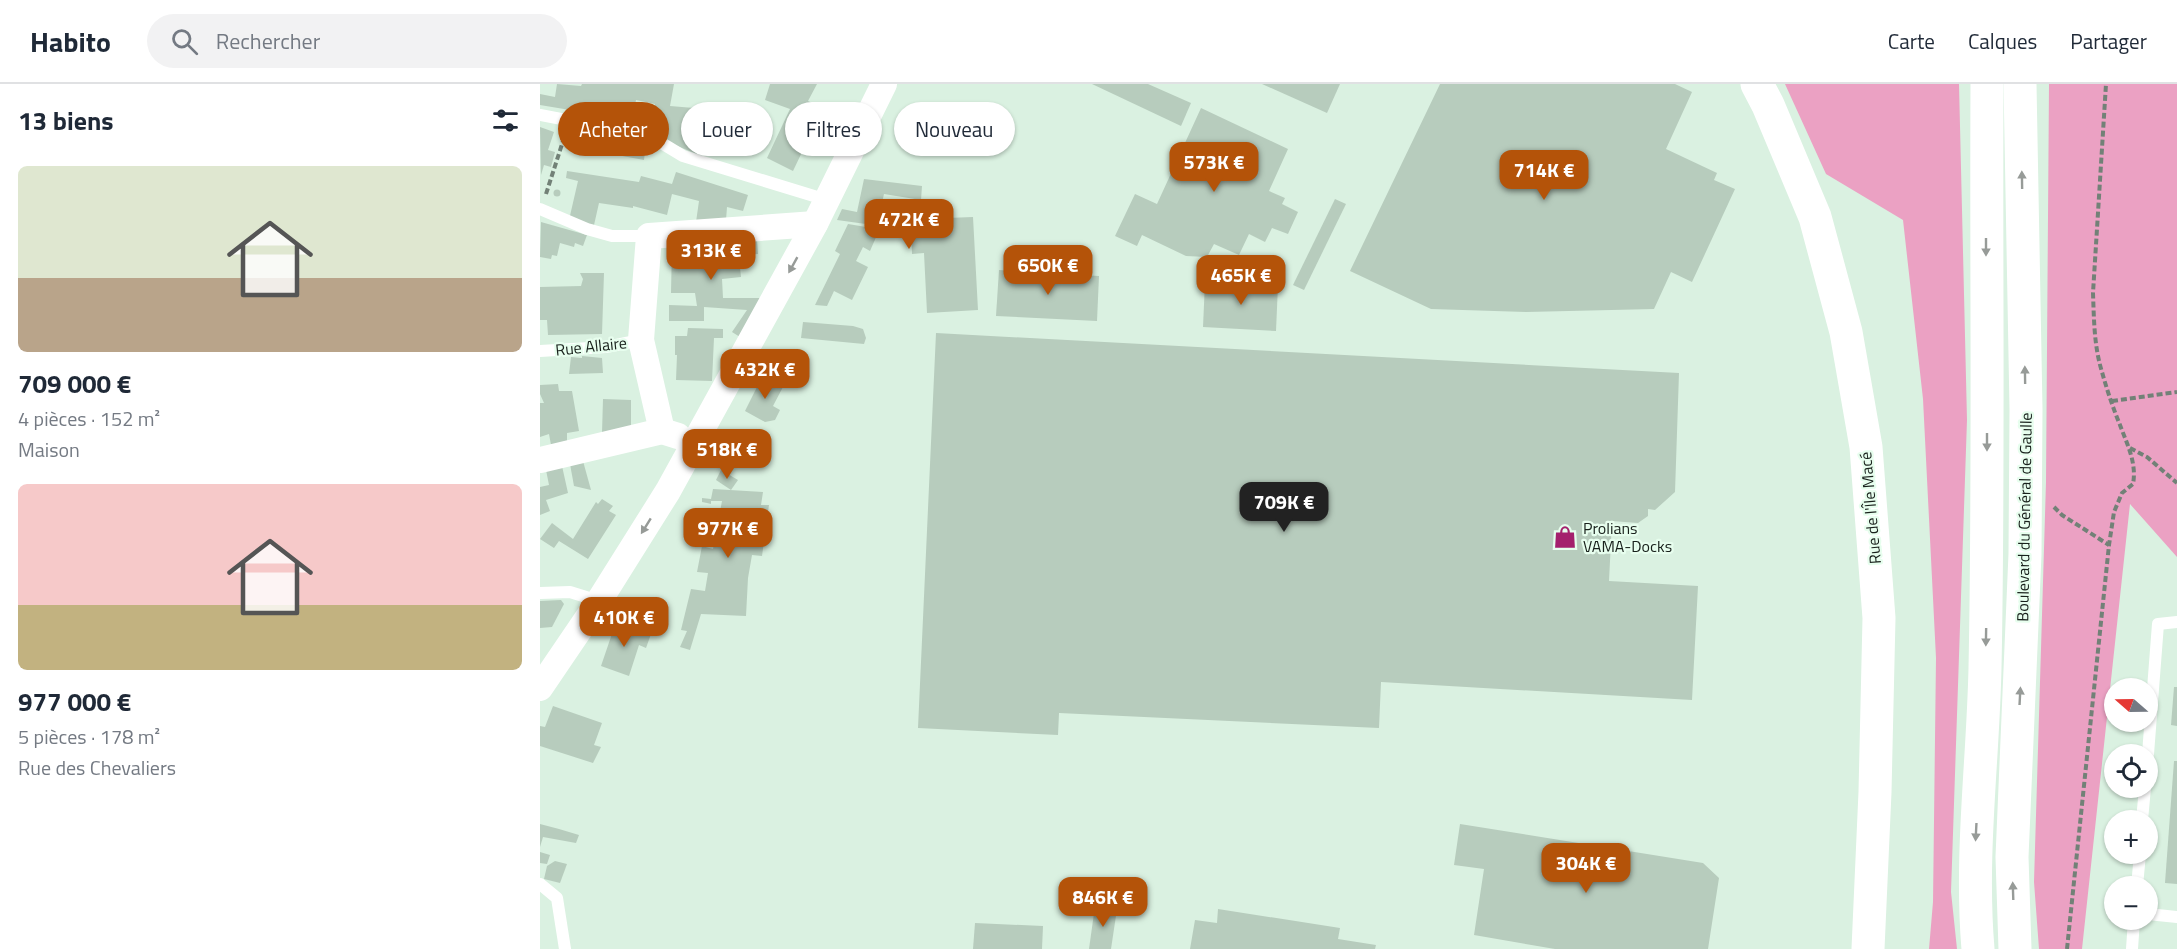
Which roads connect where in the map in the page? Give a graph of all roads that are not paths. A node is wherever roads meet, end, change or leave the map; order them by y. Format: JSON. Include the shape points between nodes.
{"nodes":[{"id":1,"x":884,"y":84,"type":"edge"},
{"id":2,"x":1757,"y":84,"type":"edge"},
{"id":3,"x":1987,"y":84,"type":"edge"},
{"id":4,"x":2020,"y":84,"type":"edge"},
{"id":5,"x":540,"y":115,"type":"edge"},
{"id":6,"x":827,"y":200,"type":"junction"},
{"id":7,"x":540,"y":209,"type":"edge"},
{"id":8,"x":815,"y":224,"type":"junction"},
{"id":9,"x":649,"y":236,"type":"junction"},
{"id":10,"x":641,"y":340,"type":"junction"},
{"id":11,"x":540,"y":351,"type":"edge"},
{"id":12,"x":662,"y":431,"type":"junction"},
{"id":13,"x":695,"y":441,"type":"junction"},
{"id":14,"x":540,"y":460,"type":"edge"},
{"id":15,"x":540,"y":593,"type":"edge"},
{"id":16,"x":599,"y":601,"type":"junction"},
{"id":17,"x":2177,"y":622,"type":"edge"},
{"id":18,"x":540,"y":687,"type":"edge"},
{"id":19,"x":2149,"y":744,"type":"edge"},
{"id":20,"x":540,"y":884,"type":"edge"},
{"id":21,"x":2158,"y":915,"type":"edge"},
{"id":22,"x":2177,"y":917,"type":"edge"},
{"id":23,"x":2133,"y":930,"type":"edge"},
{"id":24,"x":565,"y":949,"type":"edge"},
{"id":25,"x":1868,"y":949,"type":"edge"},
{"id":26,"x":1978,"y":949,"type":"edge"},
{"id":27,"x":2015,"y":949,"type":"edge"},
{"id":28,"x":2132,"y":949,"type":"edge"}],
"edges":[{"from":1,"to":6,"type":"street"},
{"from":2,"to":25,"type":"main road","name":"Rue de l'Île Macé","via":[[1815,217],[1846,332],[1866,447],[1879,618]]},
{"from":3,"to":26,"type":"main road","one_way":true,"via":[[1987,557],[1975,857]]},
{"from":27,"to":4,"type":"main road","name":"Boulevard du Général de Gaulle","one_way":true,"via":[[2012,856],[2025,554],[2026,409]]},
{"from":5,"to":6,"type":"lane","via":[[650,136],[683,156]]},
{"from":6,"to":8,"type":"street"},
{"from":7,"to":9,"type":"lane","via":[[587,230],[612,236]]},
{"from":8,"to":9,"type":"street"},
{"from":8,"to":13,"type":"street","one_way":true},
{"from":9,"to":10,"type":"street"},
{"from":10,"to":11,"type":"lane","name":"Rue Allaire","via":[[606,347]]},
{"from":10,"to":12,"type":"street"},
{"from":12,"to":13,"type":"street"},
{"from":12,"to":14,"type":"street"},
{"from":13,"to":16,"type":"street","one_way":true},
{"from":15,"to":16,"type":"lane","via":[[570,592]]},
{"from":16,"to":18,"type":"street"},
{"from":17,"to":19,"type":"lane","via":[[2158,624]]},
{"from":20,"to":24,"type":"lane","via":[[557,898]]},
{"from":21,"to":22,"type":"lane"},
{"from":23,"to":28,"type":"lane"}]}
